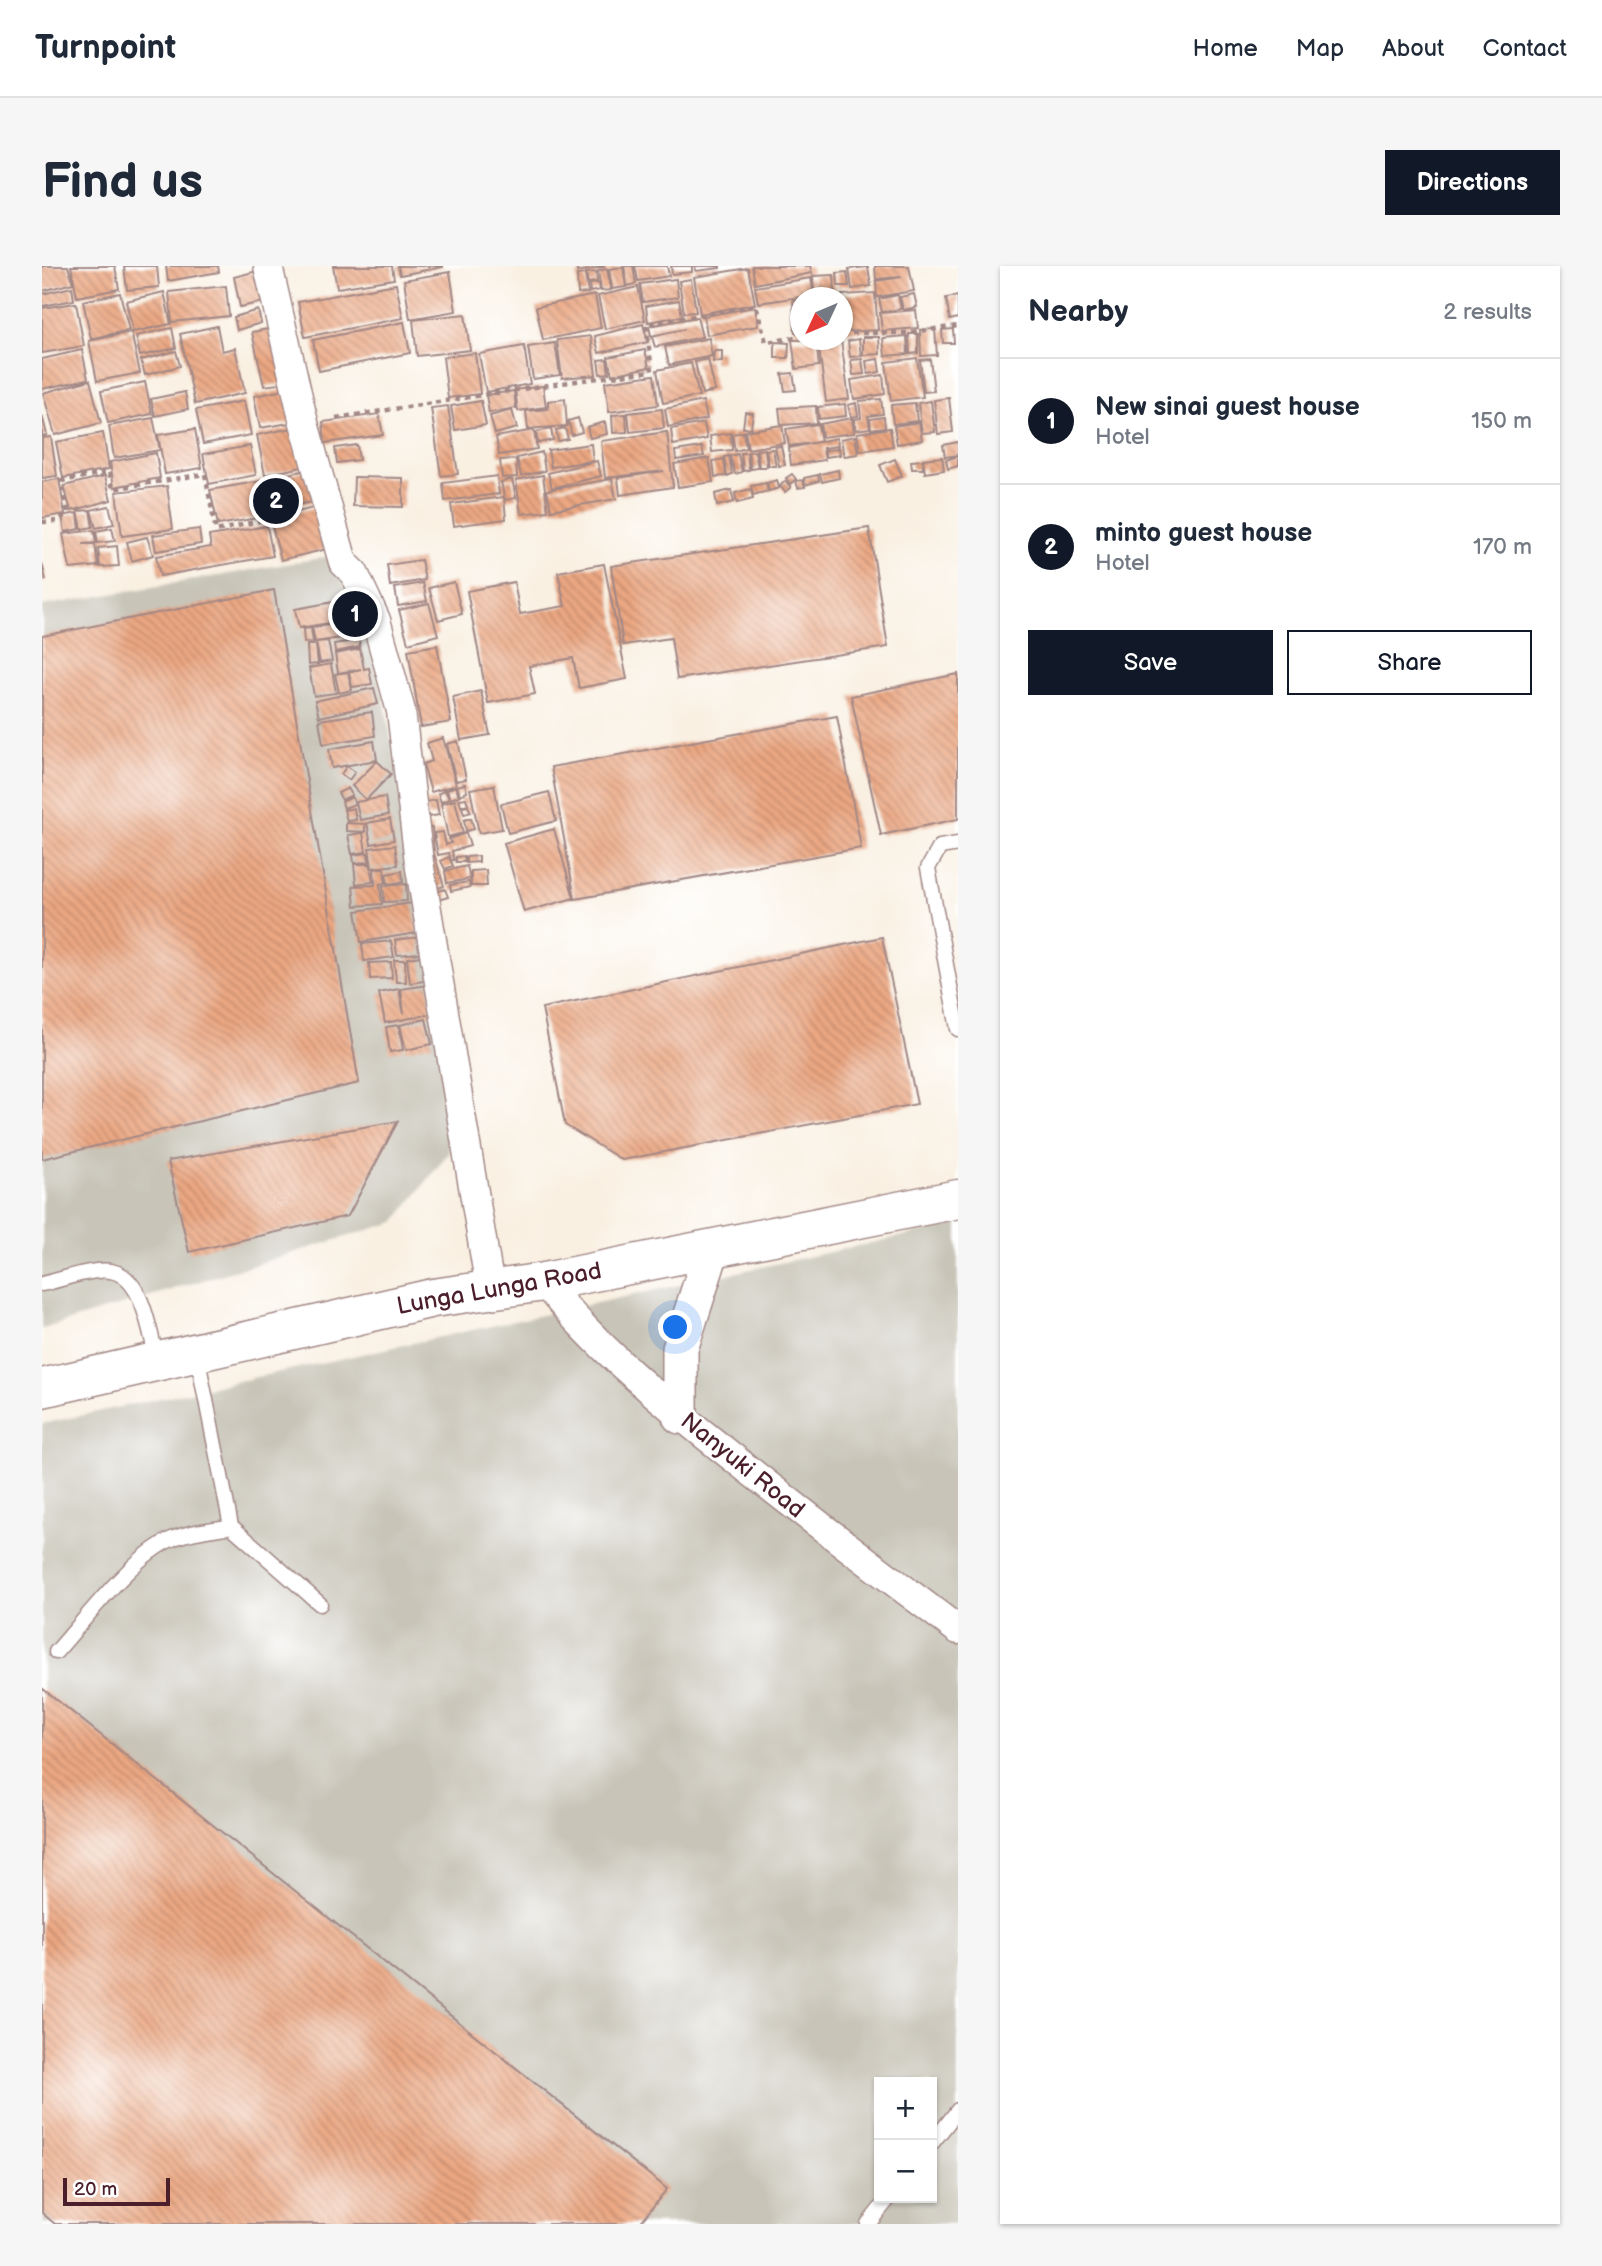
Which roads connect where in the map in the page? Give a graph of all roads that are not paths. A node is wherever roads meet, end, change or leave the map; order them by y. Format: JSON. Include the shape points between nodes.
{"nodes":[{"id":1,"x":268,"y":266,"type":"edge"},
{"id":2,"x":958,"y":844,"type":"edge"},
{"id":3,"x":958,"y":1029,"type":"edge"},
{"id":4,"x":958,"y":1199,"type":"edge"},
{"id":5,"x":712,"y":1249,"type":"junction"},
{"id":6,"x":544,"y":1282,"type":"junction"},
{"id":7,"x":42,"y":1284,"type":"edge"},
{"id":8,"x":490,"y":1288,"type":"junction"},
{"id":9,"x":196,"y":1354,"type":"junction"},
{"id":10,"x":159,"y":1363,"type":"junction"},
{"id":11,"x":42,"y":1388,"type":"edge"},
{"id":12,"x":680,"y":1416,"type":"junction"},
{"id":13,"x":231,"y":1526,"type":"junction"},
{"id":14,"x":320,"y":1604,"type":"dead end"},
{"id":15,"x":958,"y":1630,"type":"edge"},
{"id":16,"x":55,"y":1652,"type":"dead end"},
{"id":17,"x":958,"y":2110,"type":"edge"},
{"id":18,"x":934,"y":2140,"type":"edge"},
{"id":19,"x":885,"y":2203,"type":"edge"},
{"id":20,"x":868,"y":2224,"type":"edge"}],
"edges":[{"from":1,"to":8,"type":"street","via":[[343,562],[354,573],[376,620],[401,711],[419,862]]},
{"from":2,"to":3,"type":"lane","via":[[940,847],[928,868]]},
{"from":4,"to":5,"type":"main road","name":"Lunga Lunga Road"},
{"from":5,"to":6,"type":"main road","name":"Lunga Lunga Road"},
{"from":5,"to":12,"type":"street","via":[[680,1349]]},
{"from":6,"to":8,"type":"main road","name":"Lunga Lunga Road"},
{"from":6,"to":12,"type":"street","name":"Nanyuki Road","via":[[603,1347]]},
{"from":7,"to":10,"type":"lane","via":[[112,1271],[128,1279],[136,1290]]},
{"from":8,"to":9,"type":"main road","name":"Lunga Lunga Road","via":[[311,1324]]},
{"from":9,"to":10,"type":"main road","name":"Lunga Lunga Road"},
{"from":9,"to":13,"type":"lane"},
{"from":10,"to":11,"type":"main road","name":"Lunga Lunga Road"},
{"from":12,"to":15,"type":"street","name":"Nanyuki Road"},
{"from":13,"to":14,"type":"lane"},
{"from":13,"to":16,"type":"lane","via":[[174,1538],[158,1547]]},
{"from":17,"to":18,"type":"lane"},
{"from":19,"to":20,"type":"lane"}]}
